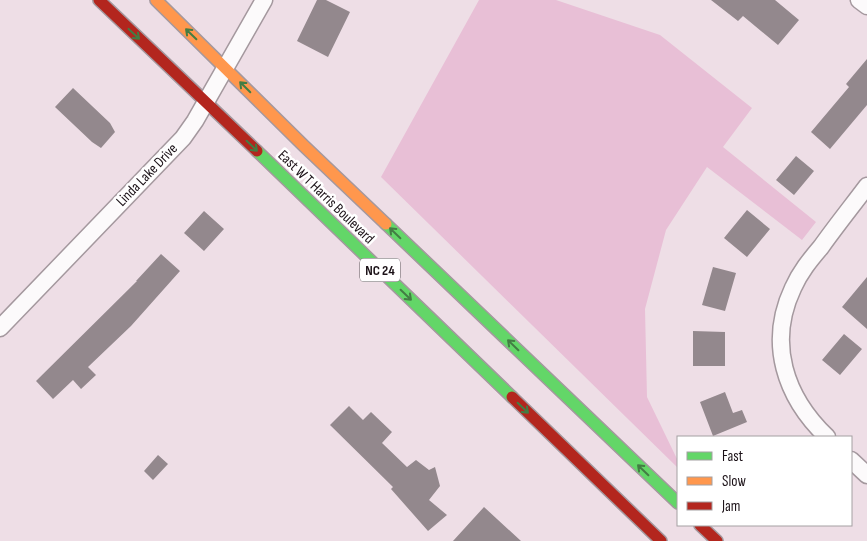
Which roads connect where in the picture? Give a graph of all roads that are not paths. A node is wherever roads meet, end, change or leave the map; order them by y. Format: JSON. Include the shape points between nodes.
{"nodes":[{"id":1,"x":99,"y":0,"type":"edge"},
{"id":2,"x":156,"y":0,"type":"edge"},
{"id":3,"x":264,"y":0,"type":"edge"},
{"id":4,"x":859,"y":0,"type":"edge"},
{"id":5,"x":867,"y":6,"type":"edge"},
{"id":6,"x":226,"y":68,"type":"junction"},
{"id":7,"x":206,"y":102,"type":"junction"},
{"id":8,"x":867,"y":186,"type":"edge"},
{"id":9,"x":0,"y":328,"type":"edge"},
{"id":10,"x":826,"y":436,"type":"edge"},
{"id":11,"x":852,"y":461,"type":"edge"},
{"id":12,"x":867,"y":475,"type":"edge"},
{"id":13,"x":677,"y":502,"type":"edge"},
{"id":14,"x":701,"y":526,"type":"edge"},
{"id":15,"x":661,"y":541,"type":"edge"},
{"id":16,"x":717,"y":541,"type":"edge"}],
"edges":[{"from":1,"to":7,"type":"main road","name":"East W T Harris Boulevard","number":"NC 24","one_way":true},
{"from":6,"to":2,"type":"main road","name":"East W T Harris Boulevard","number":"NC 24","one_way":true},
{"from":3,"to":6,"type":"street","name":"Linda Lake Drive"},
{"from":4,"to":5,"type":"street"},
{"from":6,"to":7,"type":"street","name":"Linda Lake Drive"},
{"from":13,"to":6,"type":"main road","name":"East W T Harris Boulevard","number":"NC 24","one_way":true},
{"from":7,"to":9,"type":"street","name":"Linda Lake Drive","via":[[182,138]]},
{"from":7,"to":15,"type":"main road","name":"East W T Harris Boulevard","number":"NC 24","one_way":true},
{"from":8,"to":10,"type":"street","via":[[806,264],[788,299],[782,324],[781,350],[786,376],[804,411]]},
{"from":11,"to":12,"type":"street"},
{"from":14,"to":16,"type":"main road"}]}
